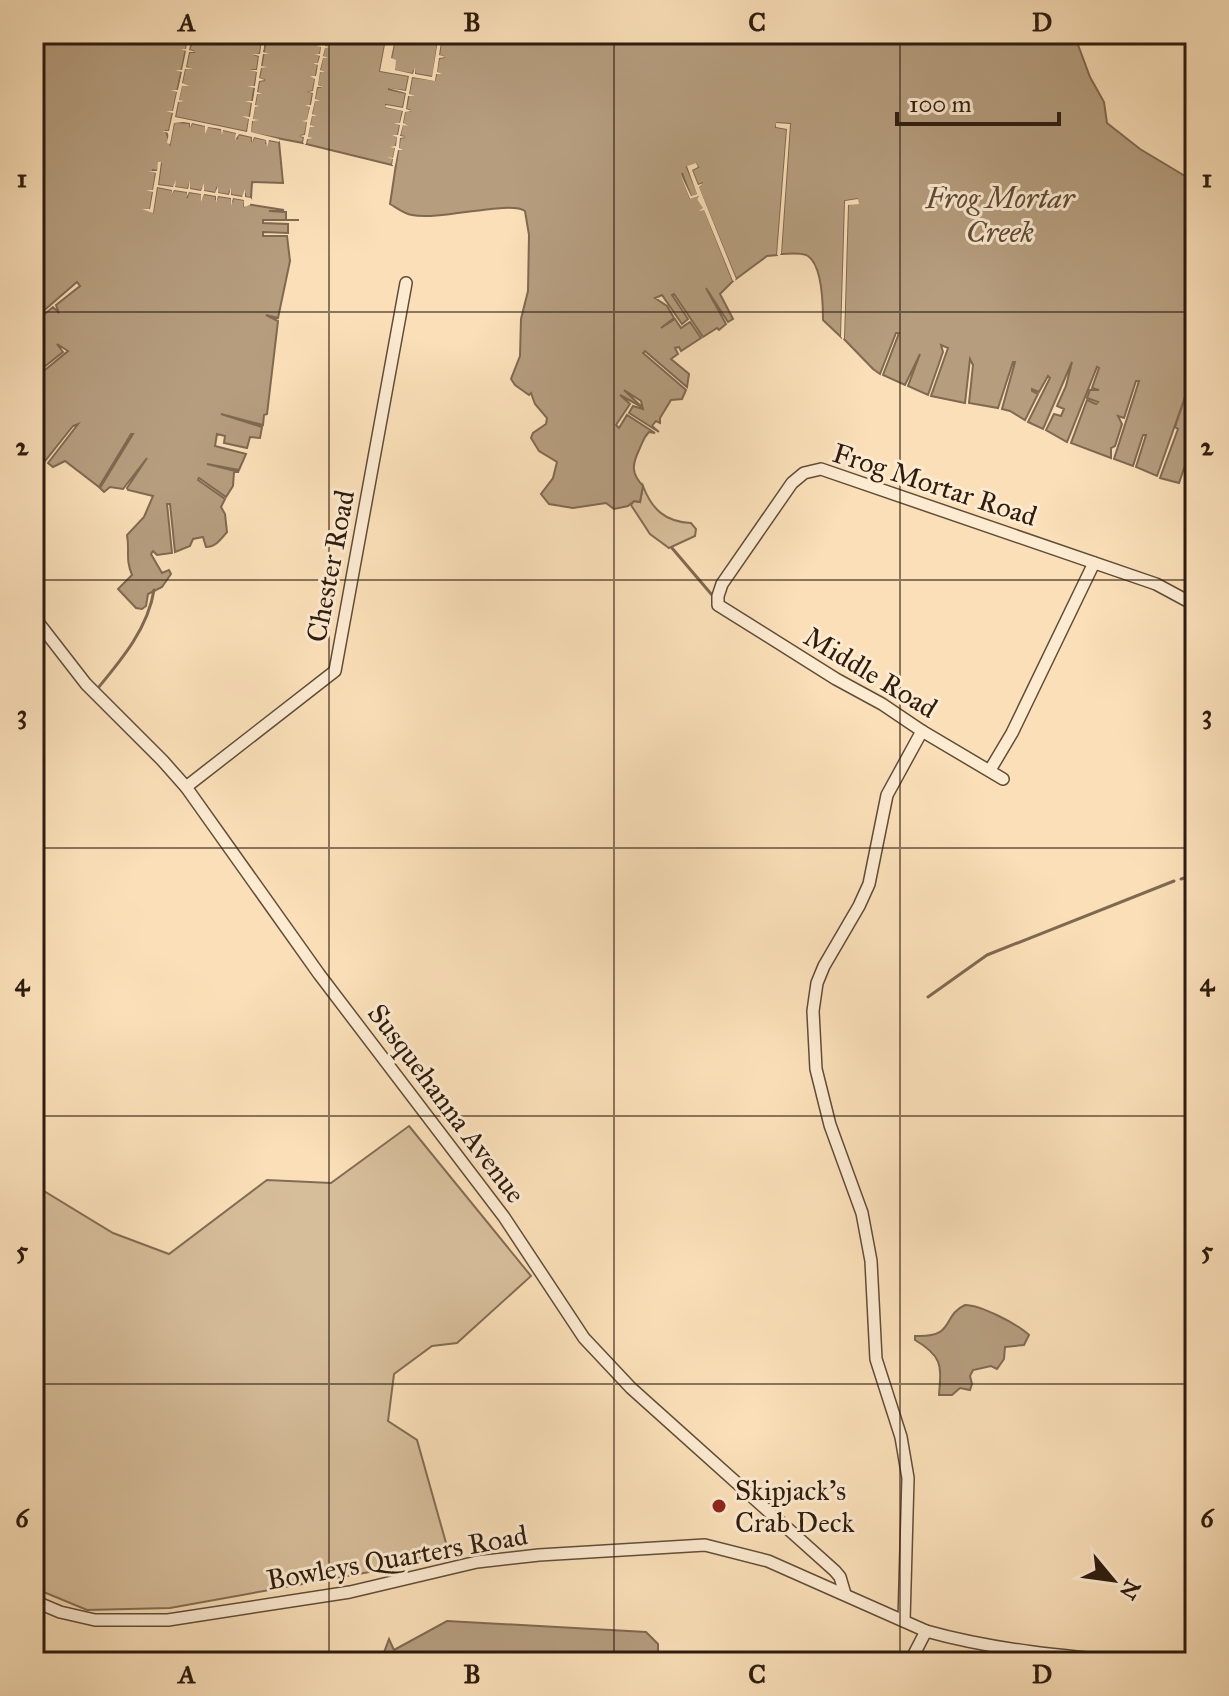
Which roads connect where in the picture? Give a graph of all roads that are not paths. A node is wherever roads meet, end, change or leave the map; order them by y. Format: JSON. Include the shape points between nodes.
{"nodes":[{"id":1,"x":406,"y":283,"type":"dead end"},
{"id":2,"x":1094,"y":563,"type":"junction"},
{"id":3,"x":717,"y":601,"type":"joint"},
{"id":4,"x":1195,"y":605,"type":"edge"},
{"id":5,"x":34,"y":617,"type":"edge"},
{"id":6,"x":922,"y":731,"type":"junction"},
{"id":7,"x":990,"y":770,"type":"junction"},
{"id":8,"x":1003,"y":779,"type":"dead end"},
{"id":9,"x":186,"y":787,"type":"junction"},
{"id":10,"x":845,"y":1594,"type":"junction"},
{"id":11,"x":34,"y":1601,"type":"edge"},
{"id":12,"x":904,"y":1621,"type":"junction"},
{"id":13,"x":926,"y":1631,"type":"junction"},
{"id":14,"x":910,"y":1662,"type":"edge"},
{"id":15,"x":1137,"y":1662,"type":"edge"}],
"edges":[{"from":1,"to":9,"type":"street","name":"Chester Road","via":[[335,671]]},
{"from":2,"to":3,"type":"street","name":"Frog Mortar Road","via":[[829,470],[813,469],[787,489],[722,584]]},
{"from":2,"to":4,"type":"street","name":"Frog Mortar Road","via":[[1156,584]]},
{"from":2,"to":7,"type":"street"},
{"from":3,"to":6,"type":"street","name":"Middle Road"},
{"from":5,"to":9,"type":"street","name":"Susquehanna Avenue","via":[[86,684]]},
{"from":6,"to":7,"type":"street","name":"Middle Road"},
{"from":6,"to":12,"type":"street","via":[[887,795],[869,884],[824,966],[813,1011],[816,1069],[862,1213],[871,1261],[876,1359],[908,1478]]},
{"from":7,"to":8,"type":"street","name":"Middle Road"},
{"from":9,"to":10,"type":"street","name":"Susquehanna Avenue","via":[[319,974],[504,1217],[584,1338],[631,1388],[835,1571]]},
{"from":10,"to":11,"type":"street","name":"Bowleys Quarters Road","via":[[768,1561],[705,1545],[492,1560],[350,1592],[168,1620],[95,1620]]},
{"from":10,"to":12,"type":"street","name":"Bowleys Quarters Road"},
{"from":12,"to":13,"type":"street","name":"Bowleys Quarters Road"},
{"from":13,"to":14,"type":"street"},
{"from":13,"to":15,"type":"street","name":"Bowleys Quarters Road","via":[[1048,1654]]}]}
